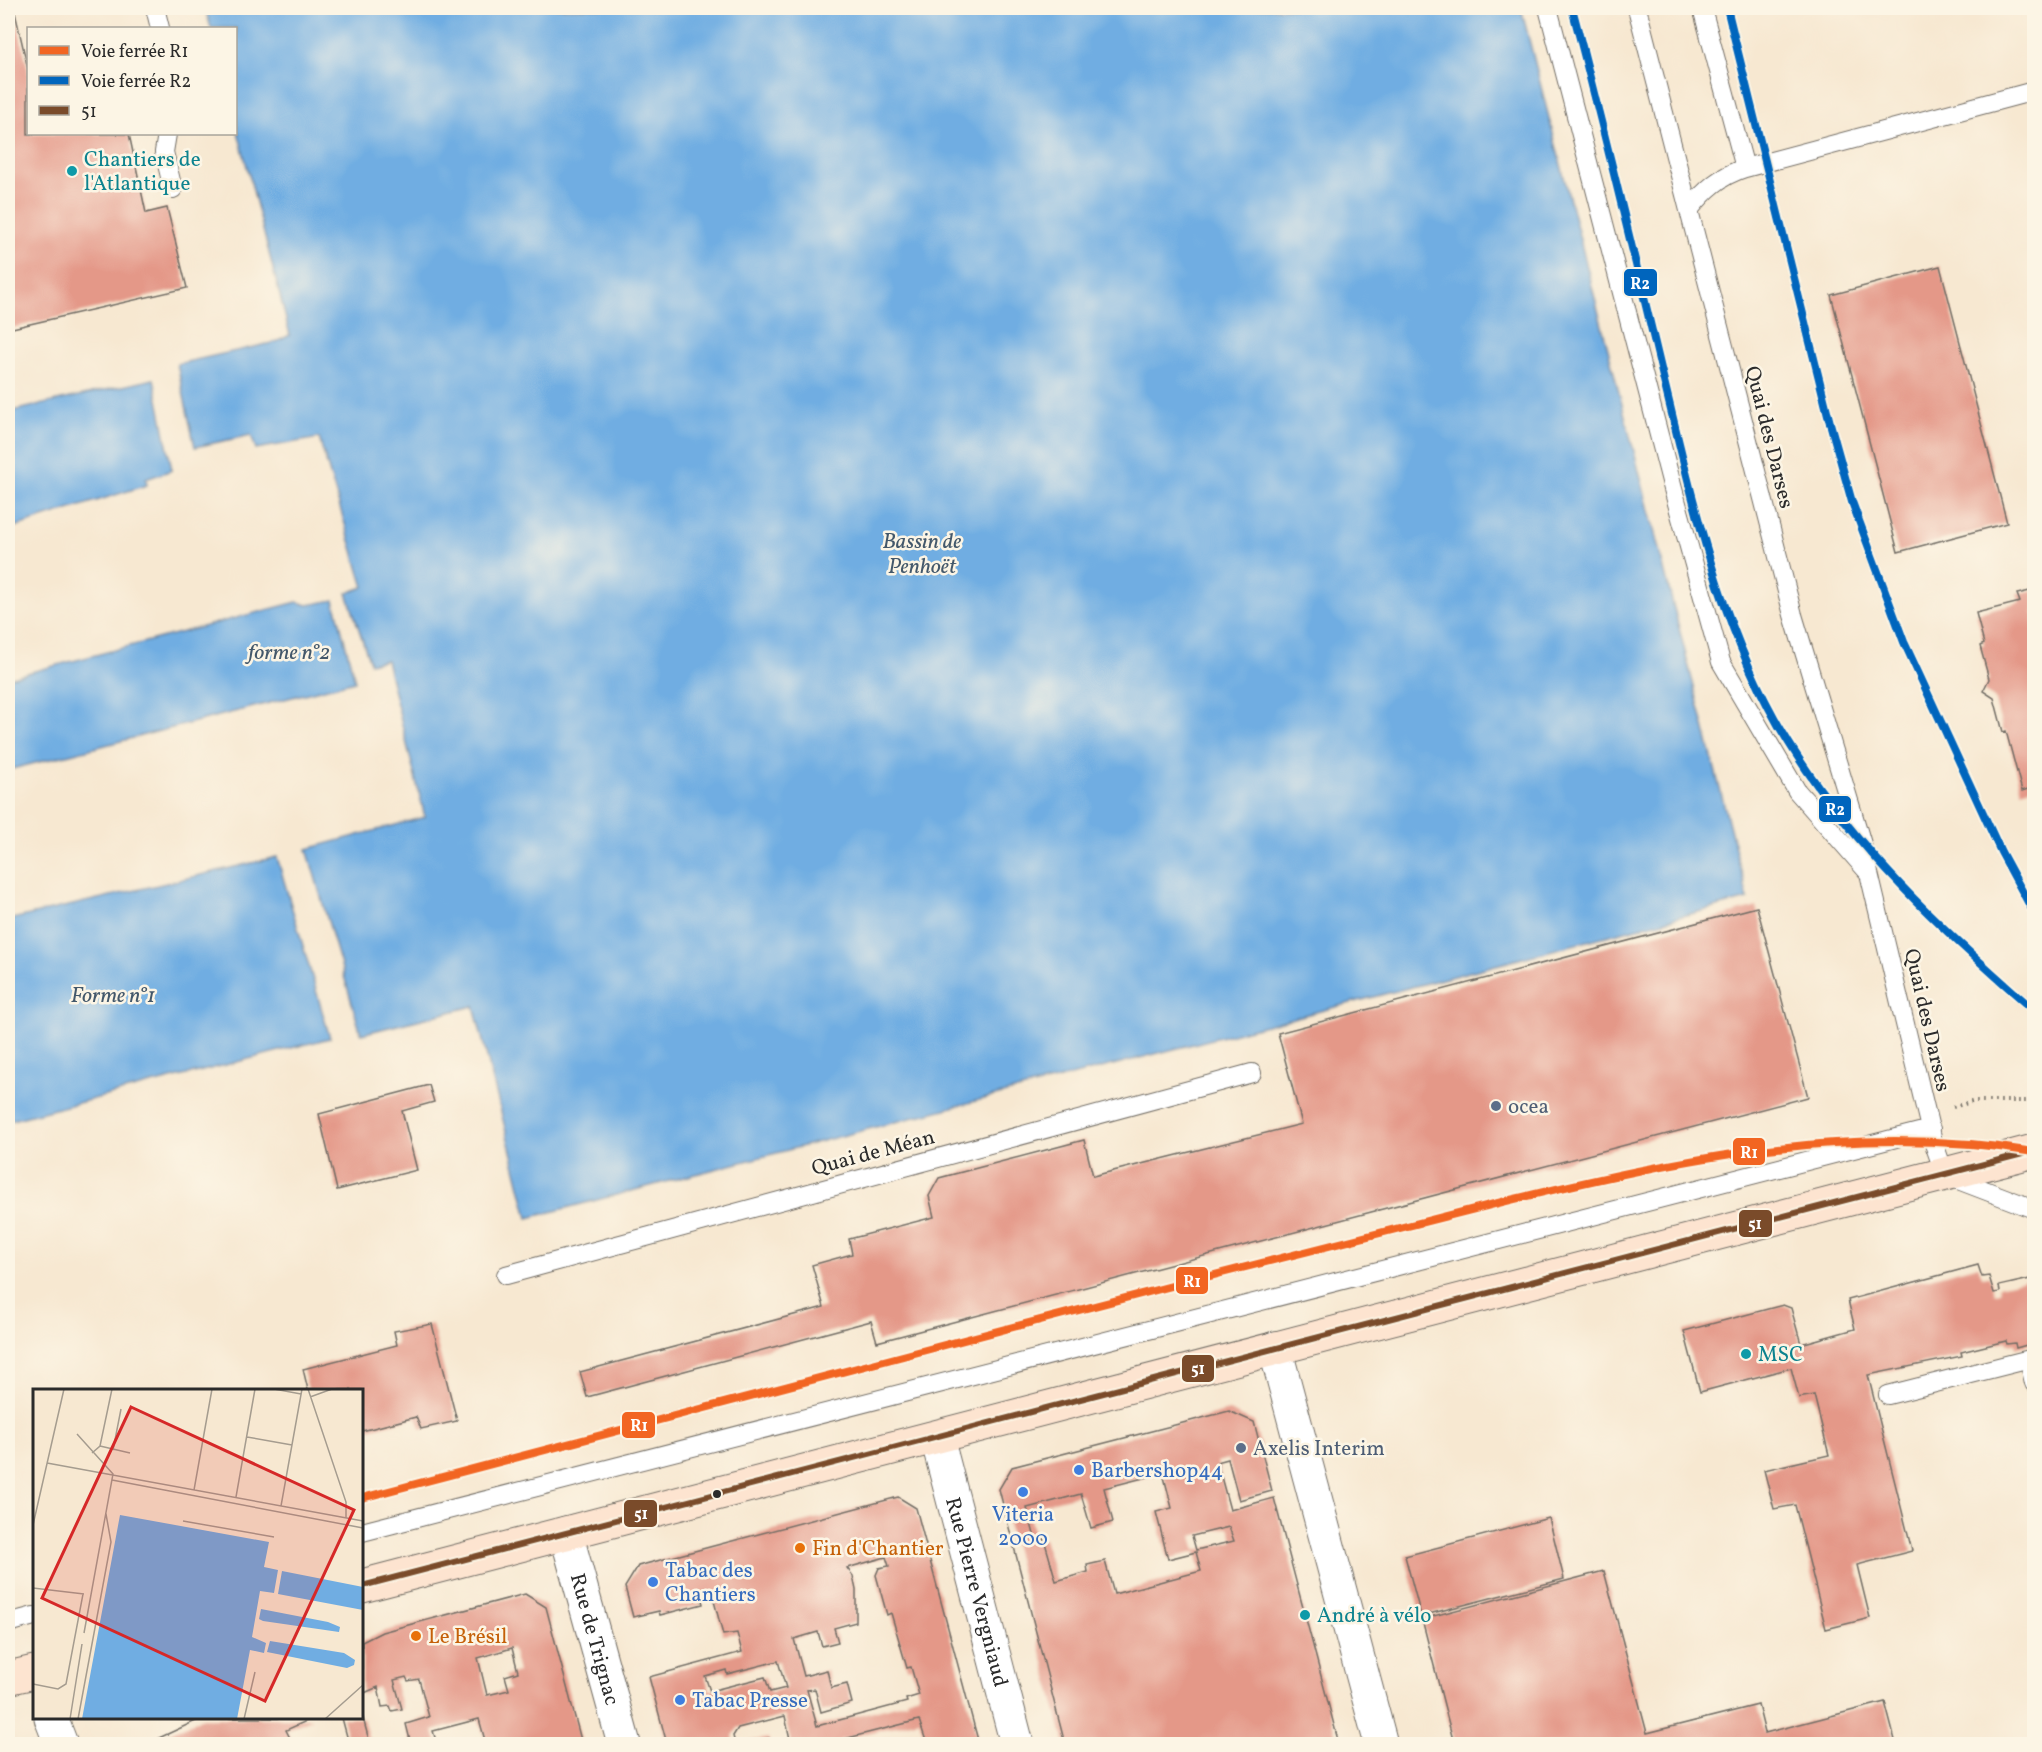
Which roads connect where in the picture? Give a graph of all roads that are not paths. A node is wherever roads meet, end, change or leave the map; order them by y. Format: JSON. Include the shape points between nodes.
{"nodes":[{"id":1,"x":155,"y":8,"type":"edge"},
{"id":2,"x":1548,"y":8,"type":"edge"},
{"id":3,"x":1636,"y":8,"type":"edge"},
{"id":4,"x":1702,"y":8,"type":"edge"},
{"id":5,"x":160,"y":27,"type":"edge"},
{"id":6,"x":2034,"y":91,"type":"edge"},
{"id":7,"x":167,"y":135,"type":"edge"},
{"id":8,"x":1745,"y":168,"type":"junction"},
{"id":9,"x":173,"y":189,"type":"dead end"},
{"id":10,"x":1689,"y":210,"type":"junction"},
{"id":11,"x":1870,"y":875,"type":"junction"},
{"id":12,"x":1252,"y":1073,"type":"dead end"},
{"id":13,"x":1930,"y":1129,"type":"junction"},
{"id":14,"x":2034,"y":1151,"type":"edge"},
{"id":15,"x":1945,"y":1175,"type":"junction"},
{"id":16,"x":2034,"y":1209,"type":"edge"},
{"id":17,"x":506,"y":1275,"type":"dead end"},
{"id":18,"x":1275,"y":1348,"type":"junction"},
{"id":19,"x":2032,"y":1359,"type":"edge"},
{"id":20,"x":2034,"y":1383,"type":"edge"},
{"id":21,"x":1888,"y":1395,"type":"dead end"},
{"id":22,"x":937,"y":1438,"type":"junction"},
{"id":23,"x":363,"y":1532,"type":"edge"},
{"id":24,"x":566,"y":1533,"type":"junction"},
{"id":25,"x":363,"y":1586,"type":"edge"},
{"id":26,"x":33,"y":1616,"type":"edge"},
{"id":27,"x":8,"y":1623,"type":"edge"},
{"id":28,"x":51,"y":1719,"type":"edge"},
{"id":29,"x":61,"y":1744,"type":"edge"},
{"id":30,"x":624,"y":1744,"type":"edge"},
{"id":31,"x":1017,"y":1744,"type":"edge"},
{"id":32,"x":1381,"y":1744,"type":"edge"}],
"edges":[{"from":1,"to":5,"type":"lane"},
{"from":2,"to":11,"type":"lane","name":"Quai des Darses","via":[[1721,662],[1797,791]]},
{"from":3,"to":10,"type":"lane","name":"Quai des Darses"},
{"from":4,"to":8,"type":"lane"},
{"from":6,"to":8,"type":"lane"},
{"from":7,"to":9,"type":"lane","via":[[164,152]]},
{"from":8,"to":10,"type":"lane","via":[[1724,175]]},
{"from":10,"to":11,"type":"lane","name":"Quai des Darses","via":[[1793,615]]},
{"from":11,"to":13,"type":"lane","name":"Quai des Darses"},
{"from":12,"to":17,"type":"lane","name":"Quai de Méan"},
{"from":13,"to":15,"type":"lane","name":"Quai des Darses"},
{"from":13,"to":23,"type":"lane"},
{"from":14,"to":15,"type":"main road"},
{"from":15,"to":16,"type":"lane"},
{"from":15,"to":18,"type":"main road"},
{"from":18,"to":22,"type":"main road"},
{"from":18,"to":32,"type":"street"},
{"from":19,"to":20,"type":"lane"},
{"from":19,"to":21,"type":"lane"},
{"from":22,"to":24,"type":"main road"},
{"from":22,"to":31,"type":"street","name":"Rue Pierre Vergniaud"},
{"from":24,"to":25,"type":"main road"},
{"from":24,"to":30,"type":"street","name":"Rue de Trignac"},
{"from":26,"to":27,"type":"lane"},
{"from":28,"to":29,"type":"street"}]}
